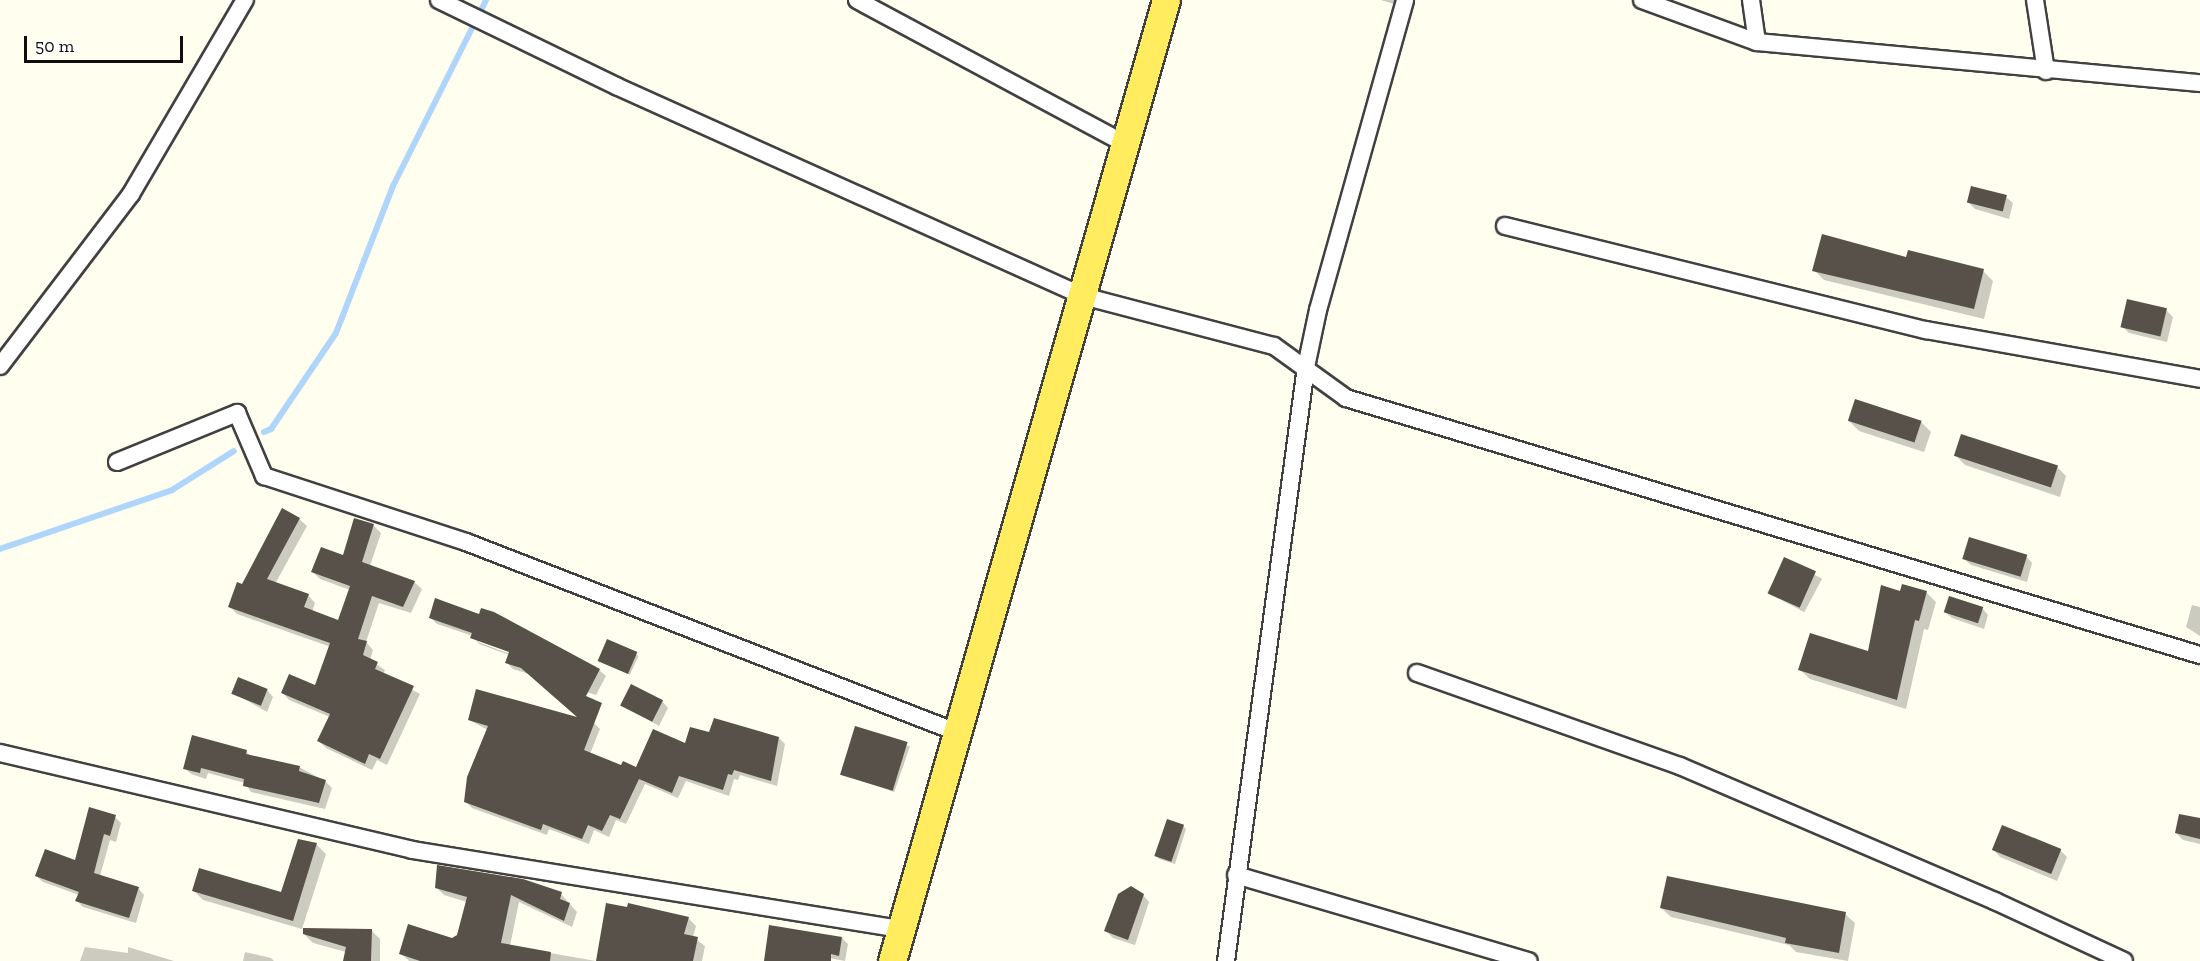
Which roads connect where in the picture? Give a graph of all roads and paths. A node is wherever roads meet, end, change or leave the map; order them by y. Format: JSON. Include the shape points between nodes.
{"nodes":[{"id":1,"x":245,"y":0,"type":"edge"},
{"id":2,"x":439,"y":0,"type":"edge"},
{"id":3,"x":857,"y":0,"type":"edge"},
{"id":4,"x":1166,"y":0,"type":"edge"},
{"id":5,"x":1405,"y":0,"type":"edge"},
{"id":6,"x":1642,"y":0,"type":"edge"},
{"id":7,"x":1751,"y":0,"type":"edge"},
{"id":8,"x":2035,"y":0,"type":"edge"},
{"id":9,"x":1757,"y":42,"type":"junction"},
{"id":10,"x":2046,"y":71,"type":"junction"},
{"id":11,"x":2200,"y":83,"type":"edge"},
{"id":12,"x":1125,"y":144,"type":"junction"},
{"id":13,"x":1504,"y":226,"type":"dead end"},
{"id":14,"x":1083,"y":296,"type":"junction"},
{"id":15,"x":0,"y":366,"type":"edge"},
{"id":16,"x":1306,"y":367,"type":"junction"},
{"id":17,"x":2200,"y":379,"type":"edge"},
{"id":18,"x":117,"y":462,"type":"dead end"},
{"id":19,"x":2200,"y":655,"type":"edge"},
{"id":20,"x":1417,"y":673,"type":"dead end"},
{"id":21,"x":959,"y":733,"type":"junction"},
{"id":22,"x":0,"y":753,"type":"edge"},
{"id":23,"x":1236,"y":875,"type":"junction"},
{"id":24,"x":902,"y":929,"type":"junction"},
{"id":25,"x":892,"y":961,"type":"edge"},
{"id":26,"x":1226,"y":961,"type":"edge"},
{"id":27,"x":1529,"y":961,"type":"edge"},
{"id":28,"x":2124,"y":961,"type":"edge"}],
"edges":[{"from":1,"to":15,"type":"street","via":[[131,194]]},
{"from":2,"to":14,"type":"street","via":[[616,86]]},
{"from":3,"to":12,"type":"street"},
{"from":4,"to":12,"type":"main road"},
{"from":5,"to":16,"type":"street","via":[[1318,310]]},
{"from":6,"to":9,"type":"street"},
{"from":7,"to":9,"type":"street"},
{"from":8,"to":10,"type":"street"},
{"from":9,"to":10,"type":"street"},
{"from":10,"to":11,"type":"street"},
{"from":12,"to":14,"type":"main road"},
{"from":13,"to":17,"type":"street","via":[[1926,330]]},
{"from":14,"to":16,"type":"street","via":[[1274,346]]},
{"from":14,"to":21,"type":"main road"},
{"from":16,"to":19,"type":"street","via":[[1346,398]]},
{"from":16,"to":23,"type":"street"},
{"from":18,"to":21,"type":"street","via":[[237,413],[264,476],[466,542]]},
{"from":20,"to":28,"type":"street","via":[[1680,766],[1995,901]]},
{"from":21,"to":24,"type":"main road"},
{"from":22,"to":24,"type":"street","via":[[412,850]]},
{"from":23,"to":26,"type":"street"},
{"from":23,"to":27,"type":"street"},
{"from":24,"to":25,"type":"main road"}]}
